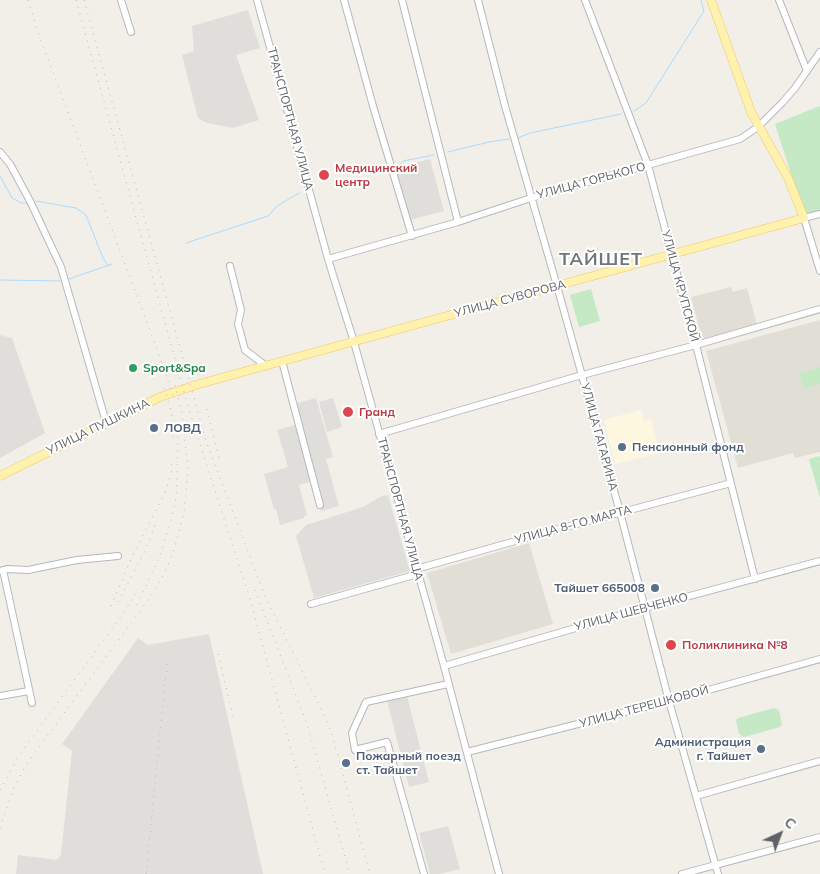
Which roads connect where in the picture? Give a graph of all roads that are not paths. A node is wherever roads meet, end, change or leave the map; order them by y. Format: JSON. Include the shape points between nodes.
{"nodes":[{"id":1,"x":121,"y":0,"type":"edge"},
{"id":2,"x":257,"y":0,"type":"edge"},
{"id":3,"x":344,"y":0,"type":"edge"},
{"id":4,"x":402,"y":0,"type":"edge"},
{"id":5,"x":478,"y":0,"type":"edge"},
{"id":6,"x":585,"y":0,"type":"edge"},
{"id":7,"x":711,"y":0,"type":"edge"},
{"id":8,"x":779,"y":0,"type":"edge"},
{"id":9,"x":131,"y":32,"type":"dead end"},
{"id":10,"x":820,"y":52,"type":"edge"},
{"id":11,"x":807,"y":71,"type":"junction"},
{"id":12,"x":758,"y":127,"type":"junction"},
{"id":13,"x":0,"y":152,"type":"edge"},
{"id":14,"x":648,"y":165,"type":"junction"},
{"id":15,"x":531,"y":198,"type":"junction"},
{"id":16,"x":820,"y":214,"type":"edge"},
{"id":17,"x":804,"y":218,"type":"junction"},
{"id":18,"x":458,"y":222,"type":"junction"},
{"id":19,"x":412,"y":236,"type":"junction"},
{"id":20,"x":672,"y":255,"type":"junction"},
{"id":21,"x":328,"y":259,"type":"junction"},
{"id":22,"x":230,"y":266,"type":"dead end"},
{"id":23,"x":820,"y":271,"type":"edge"},
{"id":24,"x":557,"y":286,"type":"junction"},
{"id":25,"x":820,"y":309,"type":"edge"},
{"id":26,"x":354,"y":342,"type":"junction"},
{"id":27,"x":696,"y":345,"type":"junction"},
{"id":28,"x":282,"y":361,"type":"junction"},
{"id":29,"x":266,"y":366,"type":"junction"},
{"id":30,"x":584,"y":374,"type":"junction"},
{"id":31,"x":199,"y":384,"type":"joint"},
{"id":32,"x":106,"y":422,"type":"junction"},
{"id":33,"x":379,"y":434,"type":"junction"},
{"id":34,"x":0,"y":476,"type":"edge"},
{"id":35,"x":731,"y":483,"type":"junction"},
{"id":36,"x":320,"y":505,"type":"dead end"},
{"id":37,"x":620,"y":512,"type":"junction"},
{"id":38,"x":118,"y":556,"type":"dead end"},
{"id":39,"x":820,"y":562,"type":"edge"},
{"id":40,"x":2,"y":571,"type":"edge"},
{"id":41,"x":417,"y":571,"type":"junction"},
{"id":42,"x":755,"y":579,"type":"junction"},
{"id":43,"x":311,"y":604,"type":"dead end"},
{"id":44,"x":645,"y":608,"type":"junction"},
{"id":45,"x":820,"y":659,"type":"edge"},
{"id":46,"x":444,"y":666,"type":"junction"},
{"id":47,"x":448,"y":684,"type":"junction"},
{"id":48,"x":29,"y":690,"type":"junction"},
{"id":49,"x":0,"y":696,"type":"edge"},
{"id":50,"x":669,"y":701,"type":"junction"},
{"id":51,"x":32,"y":703,"type":"dead end"},
{"id":52,"x":467,"y":752,"type":"junction"},
{"id":53,"x":820,"y":761,"type":"edge"},
{"id":54,"x":696,"y":796,"type":"junction"},
{"id":55,"x":820,"y":837,"type":"edge"},
{"id":56,"x":715,"y":865,"type":"junction"},
{"id":57,"x":424,"y":874,"type":"edge"},
{"id":58,"x":499,"y":874,"type":"edge"},
{"id":59,"x":682,"y":874,"type":"edge"},
{"id":60,"x":718,"y":874,"type":"edge"}],
"edges":[{"from":1,"to":9,"type":"street"},
{"from":2,"to":21,"type":"street","name":"ТРАНСПОРТНАЯ УЛИЦА"},
{"from":3,"to":19,"type":"street"},
{"from":4,"to":18,"type":"street"},
{"from":5,"to":15,"type":"street","name":"УЛИЦА ГАГАРИНА"},
{"from":6,"to":14,"type":"street","name":"УЛИЦА КРУПСКОЙ"},
{"from":7,"to":12,"type":"main road"},
{"from":8,"to":11,"type":"street"},
{"from":10,"to":11,"type":"street","name":"УЛИЦА ГОРЬКОГО"},
{"from":11,"to":12,"type":"street","name":"УЛИЦА ГОРЬКОГО"},
{"from":12,"to":14,"type":"street","name":"УЛИЦА ГОРЬКОГО","via":[[728,144]]},
{"from":12,"to":17,"type":"main road","via":[[788,178]]},
{"from":13,"to":32,"type":"street","via":[[30,201],[61,267]]},
{"from":14,"to":15,"type":"street","name":"УЛИЦА ГОРЬКОГО"},
{"from":14,"to":20,"type":"street","name":"УЛИЦА КРУПСКОЙ"},
{"from":15,"to":18,"type":"street","name":"УЛИЦА ГОРЬКОГО"},
{"from":15,"to":24,"type":"street","name":"УЛИЦА ГАГАРИНА"},
{"from":16,"to":17,"type":"street","name":"УЛИЦА СУВОРОВА"},
{"from":17,"to":20,"type":"main road","name":"УЛИЦА СУВОРОВА"},
{"from":17,"to":23,"type":"street"},
{"from":18,"to":19,"type":"street","name":"УЛИЦА ГОРЬКОГО"},
{"from":19,"to":21,"type":"street","name":"УЛИЦА ГОРЬКОГО"},
{"from":20,"to":24,"type":"main road","name":"УЛИЦА СУВОРОВА"},
{"from":20,"to":27,"type":"street","name":"УЛИЦА КРУПСКОЙ"},
{"from":21,"to":26,"type":"street","name":"ТРАНСПОРТНАЯ УЛИЦА"},
{"from":22,"to":29,"type":"street","via":[[241,310],[238,324],[245,350]]},
{"from":24,"to":26,"type":"main road","name":"УЛИЦА СУВОРОВА"},
{"from":24,"to":30,"type":"street","name":"УЛИЦА ГАГАРИНА"},
{"from":25,"to":27,"type":"street"},
{"from":26,"to":28,"type":"main road","name":"УЛИЦА СУВОРОВА"},
{"from":26,"to":33,"type":"street","name":"ТРАНСПОРТНАЯ УЛИЦА"},
{"from":27,"to":30,"type":"street"},
{"from":27,"to":35,"type":"street","name":"УЛИЦА КРУПСКОЙ"},
{"from":28,"to":29,"type":"main road","name":"УЛИЦА СУВОРОВА"},
{"from":28,"to":36,"type":"street"},
{"from":29,"to":31,"type":"main road","name":"УЛИЦА СУВОРОВА"},
{"from":30,"to":33,"type":"street"},
{"from":30,"to":37,"type":"street","name":"УЛИЦА ГАГАРИНА"},
{"from":31,"to":32,"type":"main road","name":"УЛИЦА ПУШКИНА","via":[[160,397]]},
{"from":32,"to":34,"type":"main road","name":"УЛИЦА ПУШКИНА"},
{"from":33,"to":41,"type":"street","name":"ТРАНСПОРТНАЯ УЛИЦА"},
{"from":35,"to":37,"type":"street","name":"УЛИЦА 8-ГО МАРТА"},
{"from":35,"to":42,"type":"street","name":"УЛИЦА КРУПСКОЙ"},
{"from":37,"to":41,"type":"street","name":"УЛИЦА 8-ГО МАРТА"},
{"from":37,"to":44,"type":"street","name":"УЛИЦА ГАГАРИНА"},
{"from":38,"to":40,"type":"street"},
{"from":39,"to":42,"type":"street","name":"УЛИЦА ШЕВЧЕНКО"},
{"from":40,"to":48,"type":"street"},
{"from":41,"to":43,"type":"street","name":"УЛИЦА 8-ГО МАРТА"},
{"from":41,"to":46,"type":"street","name":"ТРАНСПОРТНАЯ УЛИЦА"},
{"from":42,"to":44,"type":"street","name":"УЛИЦА ШЕВЧЕНКО"},
{"from":44,"to":46,"type":"street","name":"УЛИЦА ШЕВЧЕНКО"},
{"from":44,"to":50,"type":"street","name":"УЛИЦА ГАГАРИНА"},
{"from":45,"to":50,"type":"street","name":"УЛИЦА ТЕРЕШКОВОЙ"},
{"from":46,"to":47,"type":"street","name":"ТРАНСПОРТНАЯ УЛИЦА"},
{"from":47,"to":52,"type":"street","name":"ТРАНСПОРТНАЯ УЛИЦА"},
{"from":47,"to":57,"type":"street","via":[[366,702],[352,733],[355,750],[387,742]]},
{"from":48,"to":49,"type":"street"},
{"from":48,"to":51,"type":"street"},
{"from":50,"to":52,"type":"street","name":"УЛИЦА ТЕРЕШКОВОЙ"},
{"from":50,"to":54,"type":"street","name":"УЛИЦА ГАГАРИНА"},
{"from":52,"to":58,"type":"street","name":"ТРАНСПОРТНАЯ УЛИЦА"},
{"from":53,"to":54,"type":"street"},
{"from":54,"to":56,"type":"street","name":"УЛИЦА ГАГАРИНА"},
{"from":55,"to":56,"type":"street"},
{"from":56,"to":59,"type":"street"},
{"from":56,"to":60,"type":"street","name":"УЛИЦА ГАГАРИНА"}]}
